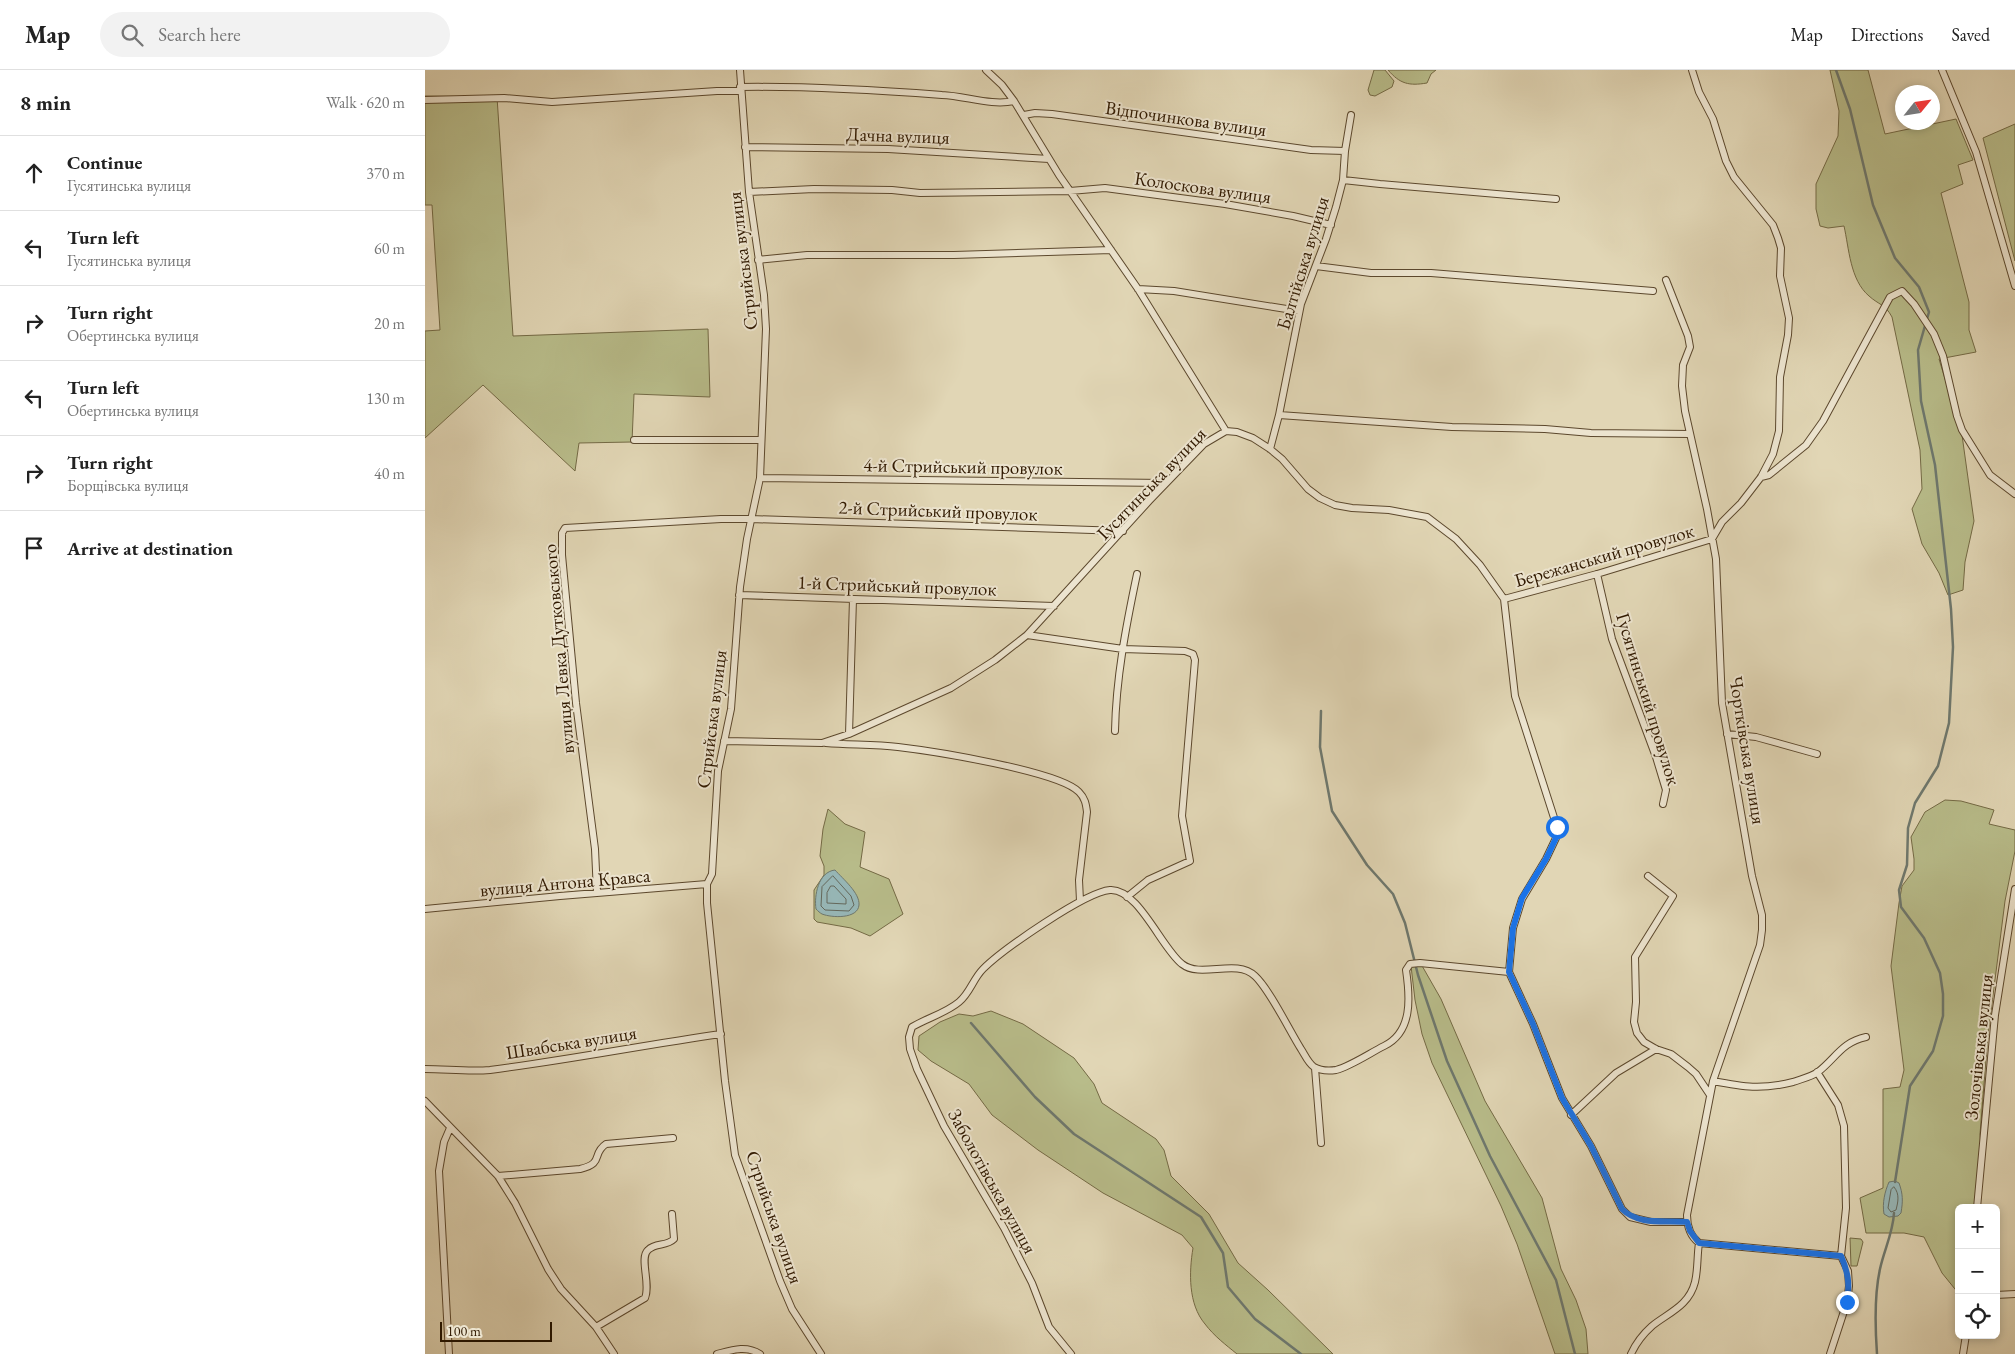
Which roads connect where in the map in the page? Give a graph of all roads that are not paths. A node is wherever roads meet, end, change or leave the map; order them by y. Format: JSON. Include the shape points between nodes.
{"nodes":[{"id":1,"x":739,"y":70,"type":"edge"},
{"id":2,"x":986,"y":70,"type":"edge"},
{"id":3,"x":1691,"y":70,"type":"edge"},
{"id":4,"x":1942,"y":70,"type":"edge"},
{"id":5,"x":740,"y":89,"type":"junction"},
{"id":6,"x":425,"y":100,"type":"edge"},
{"id":7,"x":1014,"y":101,"type":"junction"},
{"id":8,"x":1024,"y":115,"type":"junction"},
{"id":9,"x":1351,"y":115,"type":"dead end"},
{"id":10,"x":745,"y":146,"type":"junction"},
{"id":11,"x":1345,"y":150,"type":"junction"},
{"id":12,"x":1049,"y":159,"type":"junction"},
{"id":13,"x":1343,"y":180,"type":"junction"},
{"id":14,"x":1070,"y":191,"type":"junction"},
{"id":15,"x":749,"y":192,"type":"junction"},
{"id":16,"x":1556,"y":199,"type":"dead end"},
{"id":17,"x":1331,"y":225,"type":"junction"},
{"id":18,"x":1111,"y":250,"type":"junction"},
{"id":19,"x":757,"y":260,"type":"junction"},
{"id":20,"x":1316,"y":266,"type":"junction"},
{"id":21,"x":1666,"y":280,"type":"dead end"},
{"id":22,"x":2015,"y":286,"type":"edge"},
{"id":23,"x":1138,"y":289,"type":"junction"},
{"id":24,"x":1653,"y":290,"type":"dead end"},
{"id":25,"x":1299,"y":311,"type":"junction"},
{"id":26,"x":1279,"y":415,"type":"junction"},
{"id":27,"x":1226,"y":431,"type":"junction"},
{"id":28,"x":1690,"y":434,"type":"junction"},
{"id":29,"x":634,"y":440,"type":"dead end"},
{"id":30,"x":761,"y":440,"type":"junction"},
{"id":31,"x":1270,"y":449,"type":"junction"},
{"id":32,"x":1761,"y":477,"type":"junction"},
{"id":33,"x":760,"y":478,"type":"junction"},
{"id":34,"x":1165,"y":483,"type":"junction"},
{"id":35,"x":2015,"y":494,"type":"edge"},
{"id":36,"x":751,"y":519,"type":"junction"},
{"id":37,"x":1123,"y":532,"type":"junction"},
{"id":38,"x":1712,"y":539,"type":"junction"},
{"id":39,"x":1137,"y":574,"type":"dead end"},
{"id":40,"x":1597,"y":574,"type":"junction"},
{"id":41,"x":739,"y":595,"type":"junction"},
{"id":42,"x":853,"y":599,"type":"junction"},
{"id":43,"x":1504,"y":599,"type":"junction"},
{"id":44,"x":1054,"y":606,"type":"junction"},
{"id":45,"x":1027,"y":635,"type":"junction"},
{"id":46,"x":1123,"y":649,"type":"junction"},
{"id":47,"x":1115,"y":731,"type":"dead end"},
{"id":48,"x":849,"y":734,"type":"junction"},
{"id":49,"x":1727,"y":734,"type":"junction"},
{"id":50,"x":724,"y":741,"type":"junction"},
{"id":51,"x":822,"y":743,"type":"junction"},
{"id":52,"x":1817,"y":754,"type":"dead end"},
{"id":53,"x":1663,"y":804,"type":"dead end"},
{"id":54,"x":1648,"y":876,"type":"dead end"},
{"id":55,"x":707,"y":884,"type":"junction"},
{"id":56,"x":2015,"y":889,"type":"edge"},
{"id":57,"x":597,"y":893,"type":"junction"},
{"id":58,"x":1127,"y":897,"type":"junction"},
{"id":59,"x":1079,"y":901,"type":"junction"},
{"id":60,"x":425,"y":909,"type":"edge"},
{"id":61,"x":1509,"y":972,"type":"junction"},
{"id":62,"x":721,"y":1034,"type":"junction"},
{"id":63,"x":1867,"y":1036,"type":"dead end"},
{"id":64,"x":1656,"y":1049,"type":"junction"},
{"id":65,"x":1315,"y":1068,"type":"junction"},
{"id":66,"x":425,"y":1069,"type":"edge"},
{"id":67,"x":1817,"y":1072,"type":"junction"},
{"id":68,"x":1713,"y":1081,"type":"junction"},
{"id":69,"x":1710,"y":1095,"type":"junction"},
{"id":70,"x":425,"y":1101,"type":"edge"},
{"id":71,"x":1571,"y":1115,"type":"junction"},
{"id":72,"x":450,"y":1128,"type":"junction"},
{"id":73,"x":673,"y":1138,"type":"dead end"},
{"id":74,"x":1321,"y":1143,"type":"dead end"},
{"id":75,"x":498,"y":1176,"type":"junction"},
{"id":76,"x":1977,"y":1204,"type":"edge"},
{"id":77,"x":672,"y":1214,"type":"dead end"},
{"id":78,"x":1687,"y":1222,"type":"junction"},
{"id":79,"x":1699,"y":1243,"type":"junction"},
{"id":80,"x":1841,"y":1256,"type":"junction"},
{"id":81,"x":2015,"y":1294,"type":"edge"},
{"id":82,"x":2000,"y":1295,"type":"edge"},
{"id":83,"x":596,"y":1327,"type":"junction"},
{"id":84,"x":1965,"y":1339,"type":"edge"},
{"id":85,"x":449,"y":1354,"type":"edge"},
{"id":86,"x":614,"y":1354,"type":"edge"},
{"id":87,"x":717,"y":1354,"type":"edge"},
{"id":88,"x":760,"y":1354,"type":"edge"},
{"id":89,"x":821,"y":1354,"type":"edge"},
{"id":90,"x":1071,"y":1354,"type":"edge"},
{"id":91,"x":1631,"y":1354,"type":"edge"},
{"id":92,"x":1830,"y":1354,"type":"edge"},
{"id":93,"x":1963,"y":1354,"type":"edge"}],
"edges":[{"from":1,"to":5,"type":"street","name":"Стрийська вулиця"},
{"from":2,"to":7,"type":"street"},
{"from":3,"to":32,"type":"street","via":[[1734,177],[1773,225],[1781,248],[1779,276],[1789,318],[1788,336],[1780,377],[1779,431],[1773,454]]},
{"from":4,"to":22,"type":"street","via":[[1976,152]]},
{"from":5,"to":6,"type":"street","via":[[552,102],[504,98]]},
{"from":5,"to":7,"type":"street","via":[[790,86]]},
{"from":5,"to":10,"type":"street","name":"Стрийська вулиця"},
{"from":7,"to":8,"type":"street"},
{"from":8,"to":11,"type":"street","name":"Відпочинкова вулиця","via":[[1052,114],[1311,150]]},
{"from":8,"to":12,"type":"street"},
{"from":9,"to":11,"type":"street","name":"Балтійська вулиця"},
{"from":10,"to":12,"type":"street","name":"Дачна вулиця"},
{"from":10,"to":15,"type":"street","name":"Стрийська вулиця"},
{"from":11,"to":13,"type":"street","name":"Балтійська вулиця"},
{"from":12,"to":14,"type":"street"},
{"from":13,"to":16,"type":"street"},
{"from":13,"to":17,"type":"street","name":"Балтійська вулиця"},
{"from":14,"to":15,"type":"street","name":"Колоскова вулиця","via":[[920,193],[815,189]]},
{"from":14,"to":17,"type":"street","name":"Колоскова вулиця","via":[[1105,188],[1162,195]]},
{"from":14,"to":18,"type":"street"},
{"from":15,"to":19,"type":"street","name":"Стрийська вулиця"},
{"from":17,"to":20,"type":"street","name":"Балтійська вулиця"},
{"from":18,"to":19,"type":"street","via":[[807,255]]},
{"from":18,"to":23,"type":"street"},
{"from":19,"to":30,"type":"street","name":"Стрийська вулиця","via":[[766,329]]},
{"from":20,"to":24,"type":"street","via":[[1371,273],[1431,273]]},
{"from":20,"to":25,"type":"street","name":"Балтійська вулиця"},
{"from":21,"to":28,"type":"street","name":"Чортківська вулиця","via":[[1690,347],[1683,365],[1682,386]]},
{"from":23,"to":25,"type":"street","via":[[1174,290]]},
{"from":23,"to":27,"type":"street"},
{"from":25,"to":26,"type":"street","name":"Балтійська вулиця"},
{"from":26,"to":28,"type":"street","via":[[1591,433]]},
{"from":26,"to":31,"type":"street","name":"Балтійська вулиця"},
{"from":27,"to":31,"type":"street","name":"Гусятинська вулиця","via":[[1253,438]]},
{"from":27,"to":34,"type":"street","name":"Гусятинська вулиця","via":[[1204,444]]},
{"from":28,"to":38,"type":"street","name":"Чортківська вулиця"},
{"from":29,"to":30,"type":"street"},
{"from":30,"to":33,"type":"street","name":"Стрийська вулиця"},
{"from":31,"to":43,"type":"street","name":"Гусятинська вулиця","via":[[1320,498],[1352,508],[1427,517],[1456,539]]},
{"from":32,"to":35,"type":"street","via":[[1769,475],[1807,445],[1890,297],[1902,291],[1930,327],[1943,356],[1962,430],[1990,475]]},
{"from":32,"to":38,"type":"street","via":[[1722,522]]},
{"from":33,"to":34,"type":"street","name":"4-й Стрийський провулок"},
{"from":33,"to":36,"type":"street","name":"Стрийська вулиця"},
{"from":34,"to":37,"type":"street","name":"Гусятинська вулиця"},
{"from":36,"to":37,"type":"street","name":"2-й Стрийський провулок"},
{"from":36,"to":41,"type":"street","name":"Стрийська вулиця"},
{"from":36,"to":57,"type":"street","name":"вулиця Левка Дутковського","via":[[570,527],[562,533],[575,702],[595,849]]},
{"from":37,"to":44,"type":"street","name":"Гусятинська вулиця"},
{"from":38,"to":40,"type":"street","name":"Бережанський провулок"},
{"from":38,"to":49,"type":"street","name":"Чортківська вулиця","via":[[1716,560],[1722,703]]},
{"from":39,"to":46,"type":"street"},
{"from":40,"to":43,"type":"street","name":"Бережанський провулок"},
{"from":40,"to":53,"type":"street","name":"Гусятинський провулок","via":[[1612,639],[1666,790]]},
{"from":41,"to":42,"type":"street","name":"1-й Стрийський провулок"},
{"from":41,"to":50,"type":"street","name":"Стрийська вулиця","via":[[731,709]]},
{"from":42,"to":44,"type":"street","name":"1-й Стрийський провулок"},
{"from":42,"to":48,"type":"street"},
{"from":43,"to":61,"type":"street","via":[[1515,696],[1557,827],[1556,838],[1546,859],[1522,898],[1513,928]]},
{"from":44,"to":45,"type":"street","name":"Гусятинська вулиця"},
{"from":45,"to":46,"type":"street"},
{"from":45,"to":48,"type":"street","name":"Гусятинська вулиця","via":[[951,688]]},
{"from":46,"to":47,"type":"street","via":[[1116,691]]},
{"from":46,"to":58,"type":"street","via":[[1185,651],[1193,654],[1195,660],[1182,816],[1190,861],[1148,880]]},
{"from":48,"to":51,"type":"street","name":"Гусятинська вулиця"},
{"from":49,"to":52,"type":"street","via":[[1756,737]]},
{"from":49,"to":68,"type":"street","name":"Чортківська вулиця","via":[[1762,915],[1762,930],[1760,945]]},
{"from":50,"to":51,"type":"street"},
{"from":50,"to":55,"type":"street","name":"Стрийська вулиця","via":[[718,771],[712,874]]},
{"from":51,"to":59,"type":"street","via":[[897,746],[946,754],[1032,772],[1070,785],[1086,802],[1087,812]]},
{"from":54,"to":64,"type":"street","via":[[1673,896],[1635,957],[1634,1022],[1644,1042]]},
{"from":55,"to":57,"type":"street","name":"вулиця Антона Кравса"},
{"from":55,"to":62,"type":"street","name":"Стрийська вулиця"},
{"from":56,"to":76,"type":"street","name":"Золочівська вулиця","via":[[1995,1015]]},
{"from":57,"to":60,"type":"street","name":"вулиця Антона Кравса"},
{"from":58,"to":59,"type":"street","via":[[1112,890]]},
{"from":58,"to":65,"type":"street","via":[[1139,907],[1173,956],[1183,965],[1193,969],[1241,970],[1255,976]]},
{"from":59,"to":90,"type":"street","name":"Заболотівська вулиця","via":[[1010,947],[981,971],[957,1004],[912,1027],[909,1037],[917,1069],[944,1126],[1004,1228],[1032,1283],[1049,1327]]},
{"from":61,"to":65,"type":"street","via":[[1410,964],[1406,970],[1409,1008],[1399,1035],[1392,1042],[1337,1070]]},
{"from":61,"to":71,"type":"street"},
{"from":62,"to":66,"type":"street","name":"Швабська вулиця","via":[[489,1070]]},
{"from":62,"to":89,"type":"street","name":"Стрийська вулиця","via":[[735,1155],[792,1309]]},
{"from":63,"to":67,"type":"street","via":[[1847,1043]]},
{"from":64,"to":69,"type":"street","via":[[1671,1054],[1696,1074]]},
{"from":64,"to":71,"type":"street","via":[[1616,1073]]},
{"from":65,"to":74,"type":"street"},
{"from":67,"to":68,"type":"street","via":[[1771,1087]]},
{"from":67,"to":80,"type":"street","via":[[1838,1105],[1844,1126],[1846,1208]]},
{"from":68,"to":69,"type":"street","name":"Чортківська вулиця"},
{"from":69,"to":78,"type":"street","name":"Чортківська вулиця"},
{"from":70,"to":72,"type":"street"},
{"from":71,"to":78,"type":"street","via":[[1591,1146],[1622,1209],[1630,1217],[1651,1222]]},
{"from":72,"to":75,"type":"street"},
{"from":72,"to":85,"type":"street","via":[[439,1172]]},
{"from":73,"to":75,"type":"street","via":[[605,1144],[597,1162],[580,1169]]},
{"from":75,"to":83,"type":"street","via":[[548,1269]]},
{"from":77,"to":83,"type":"street","via":[[674,1239],[667,1244],[655,1245],[646,1253],[648,1284],[645,1298]]},
{"from":78,"to":79,"type":"street"},
{"from":79,"to":80,"type":"street"},
{"from":79,"to":91,"type":"street","via":[[1695,1283],[1686,1298],[1676,1311],[1637,1341]]},
{"from":80,"to":92,"type":"street","via":[[1848,1271],[1849,1286]]},
{"from":81,"to":82,"type":"street"},
{"from":83,"to":86,"type":"street"},
{"from":84,"to":93,"type":"street"},
{"from":87,"to":88,"type":"street","via":[[740,1348]]}]}
